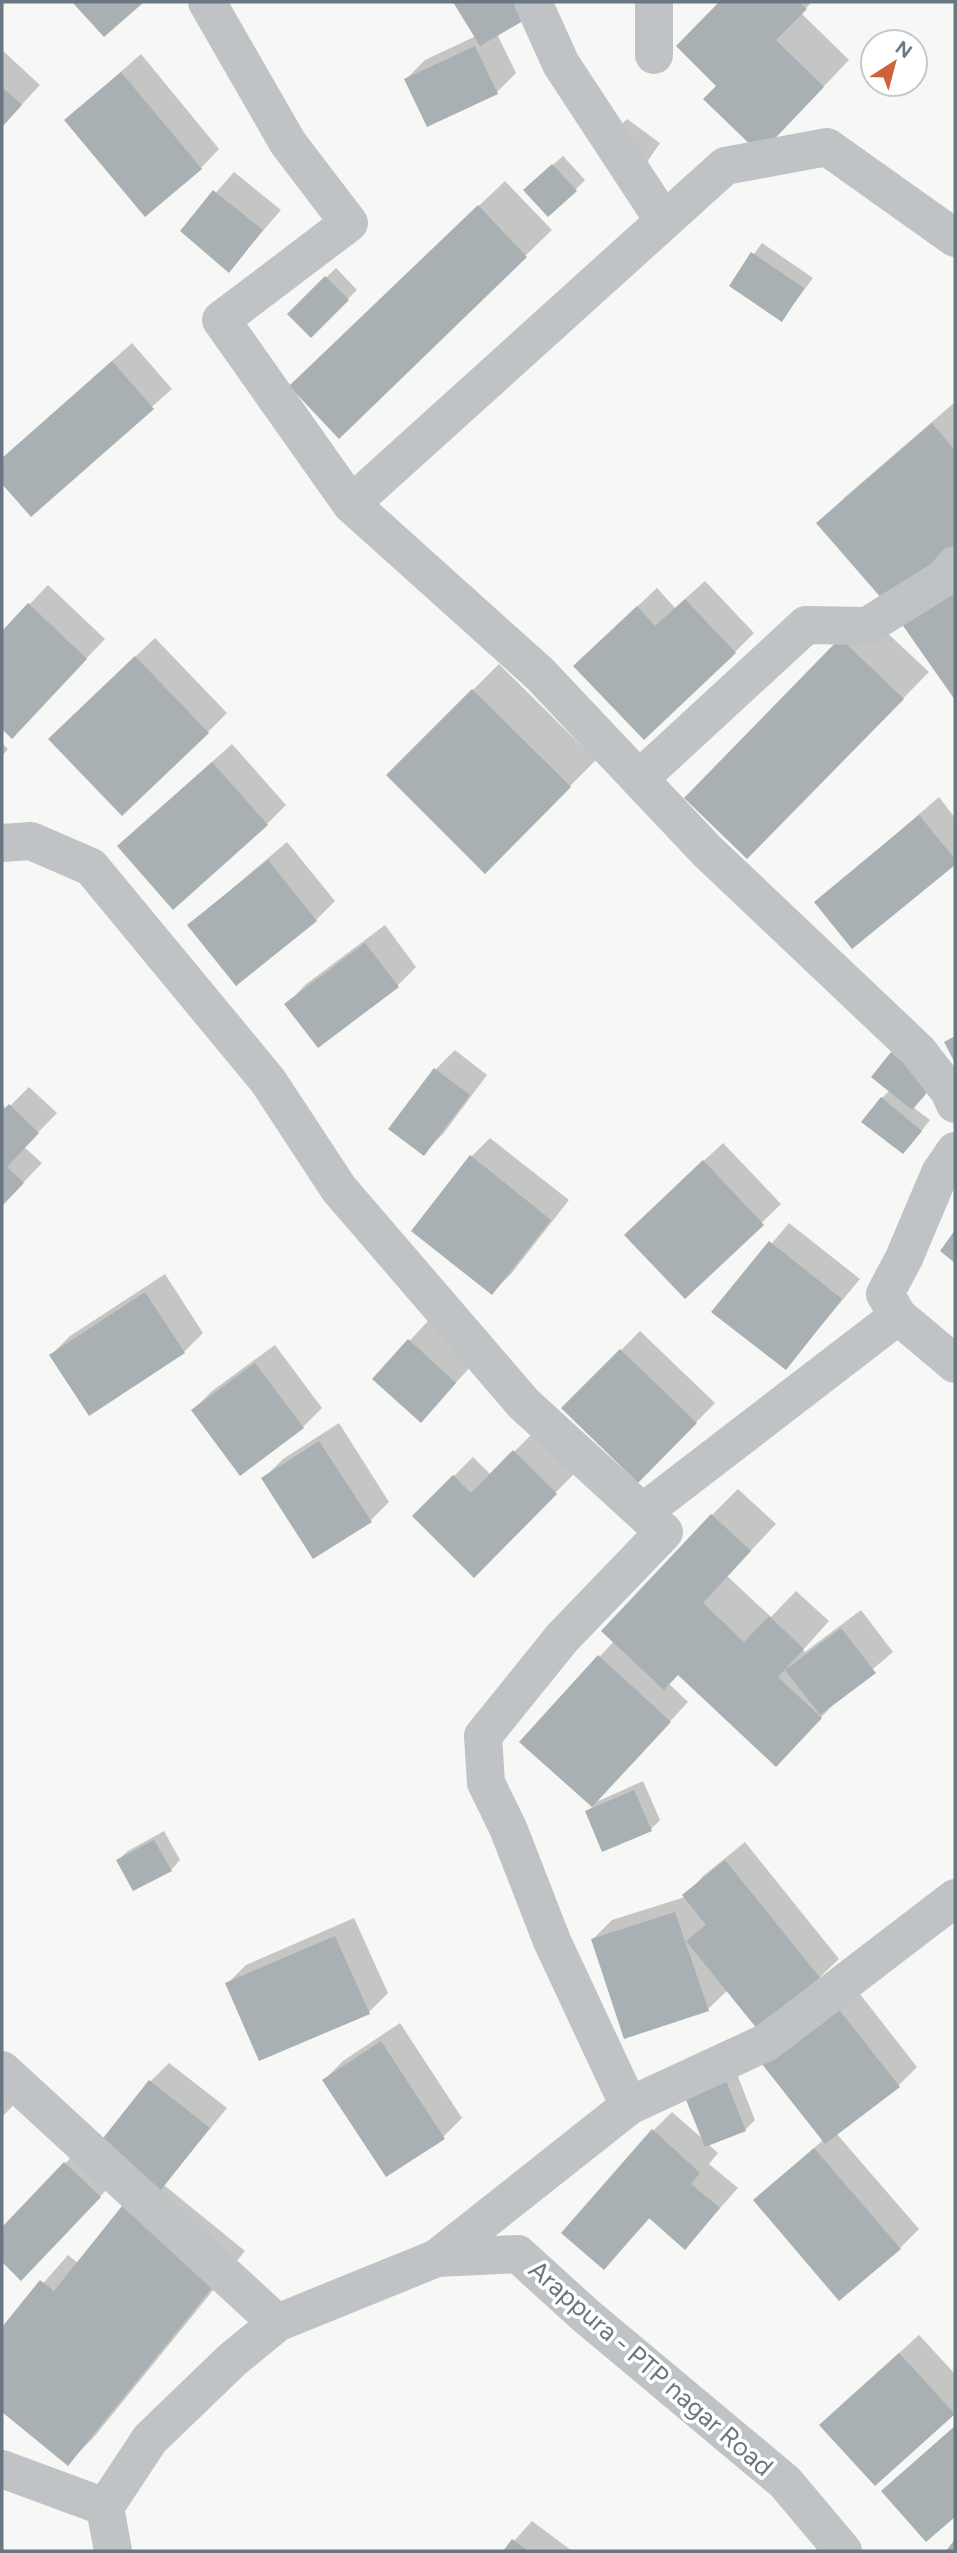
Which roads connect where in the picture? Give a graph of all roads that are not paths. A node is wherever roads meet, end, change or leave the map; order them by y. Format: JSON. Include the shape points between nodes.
{"nodes":[{"id":1,"x":207,"y":2,"type":"edge"},
{"id":2,"x":533,"y":2,"type":"edge"},
{"id":3,"x":654,"y":2,"type":"edge"},
{"id":4,"x":654,"y":55,"type":"dead end"},
{"id":5,"x":664,"y":221,"type":"junction"},
{"id":6,"x":955,"y":238,"type":"edge"},
{"id":7,"x":351,"y":504,"type":"junction"},
{"id":8,"x":955,"y":565,"type":"edge"},
{"id":9,"x":639,"y":779,"type":"junction"},
{"id":10,"x":2,"y":843,"type":"edge"},
{"id":11,"x":955,"y":1104,"type":"edge"},
{"id":12,"x":955,"y":1151,"type":"edge"},
{"id":13,"x":898,"y":1316,"type":"junction"},
{"id":14,"x":955,"y":1364,"type":"edge"},
{"id":15,"x":643,"y":1512,"type":"junction"},
{"id":16,"x":955,"y":1898,"type":"edge"},
{"id":17,"x":2,"y":2070,"type":"edge"},
{"id":18,"x":629,"y":2106,"type":"junction"},
{"id":19,"x":437,"y":2258,"type":"junction"},
{"id":20,"x":277,"y":2323,"type":"junction"},
{"id":21,"x":2,"y":2469,"type":"edge"},
{"id":22,"x":105,"y":2507,"type":"junction"},
{"id":23,"x":113,"y":2551,"type":"edge"},
{"id":24,"x":843,"y":2551,"type":"edge"}],
"edges":[{"from":1,"to":7,"type":"street","via":[[288,143],[349,223],[221,320]]},
{"from":2,"to":5,"type":"street","via":[[561,64]]},
{"from":3,"to":4,"type":"street"},
{"from":5,"to":6,"type":"street","via":[[724,166],[827,147]]},
{"from":5,"to":7,"type":"street"},
{"from":7,"to":9,"type":"street","via":[[540,674]]},
{"from":8,"to":9,"type":"street","via":[[944,578],[867,626],[806,625]]},
{"from":9,"to":11,"type":"street","via":[[707,851],[918,1051]]},
{"from":10,"to":15,"type":"street","via":[[31,841],[91,867],[268,1081],[339,1189],[524,1404]]},
{"from":12,"to":13,"type":"street","via":[[940,1173],[885,1294]]},
{"from":13,"to":14,"type":"street"},
{"from":13,"to":15,"type":"street"},
{"from":15,"to":18,"type":"street","via":[[664,1532],[562,1638],[483,1736],[486,1783],[552,1941]]},
{"from":16,"to":18,"type":"street","via":[[767,2042]]},
{"from":17,"to":20,"type":"street"},
{"from":18,"to":19,"type":"street"},
{"from":19,"to":20,"type":"street","name":"Arappura - PTP nagar Road"},
{"from":19,"to":24,"type":"street","name":"Arappura - PTP nagar Road","via":[[518,2254],[785,2482]]},
{"from":20,"to":22,"type":"street","name":"Arappura - PTP nagar Road","via":[[150,2440]]},
{"from":21,"to":22,"type":"street"},
{"from":22,"to":23,"type":"street"}]}
